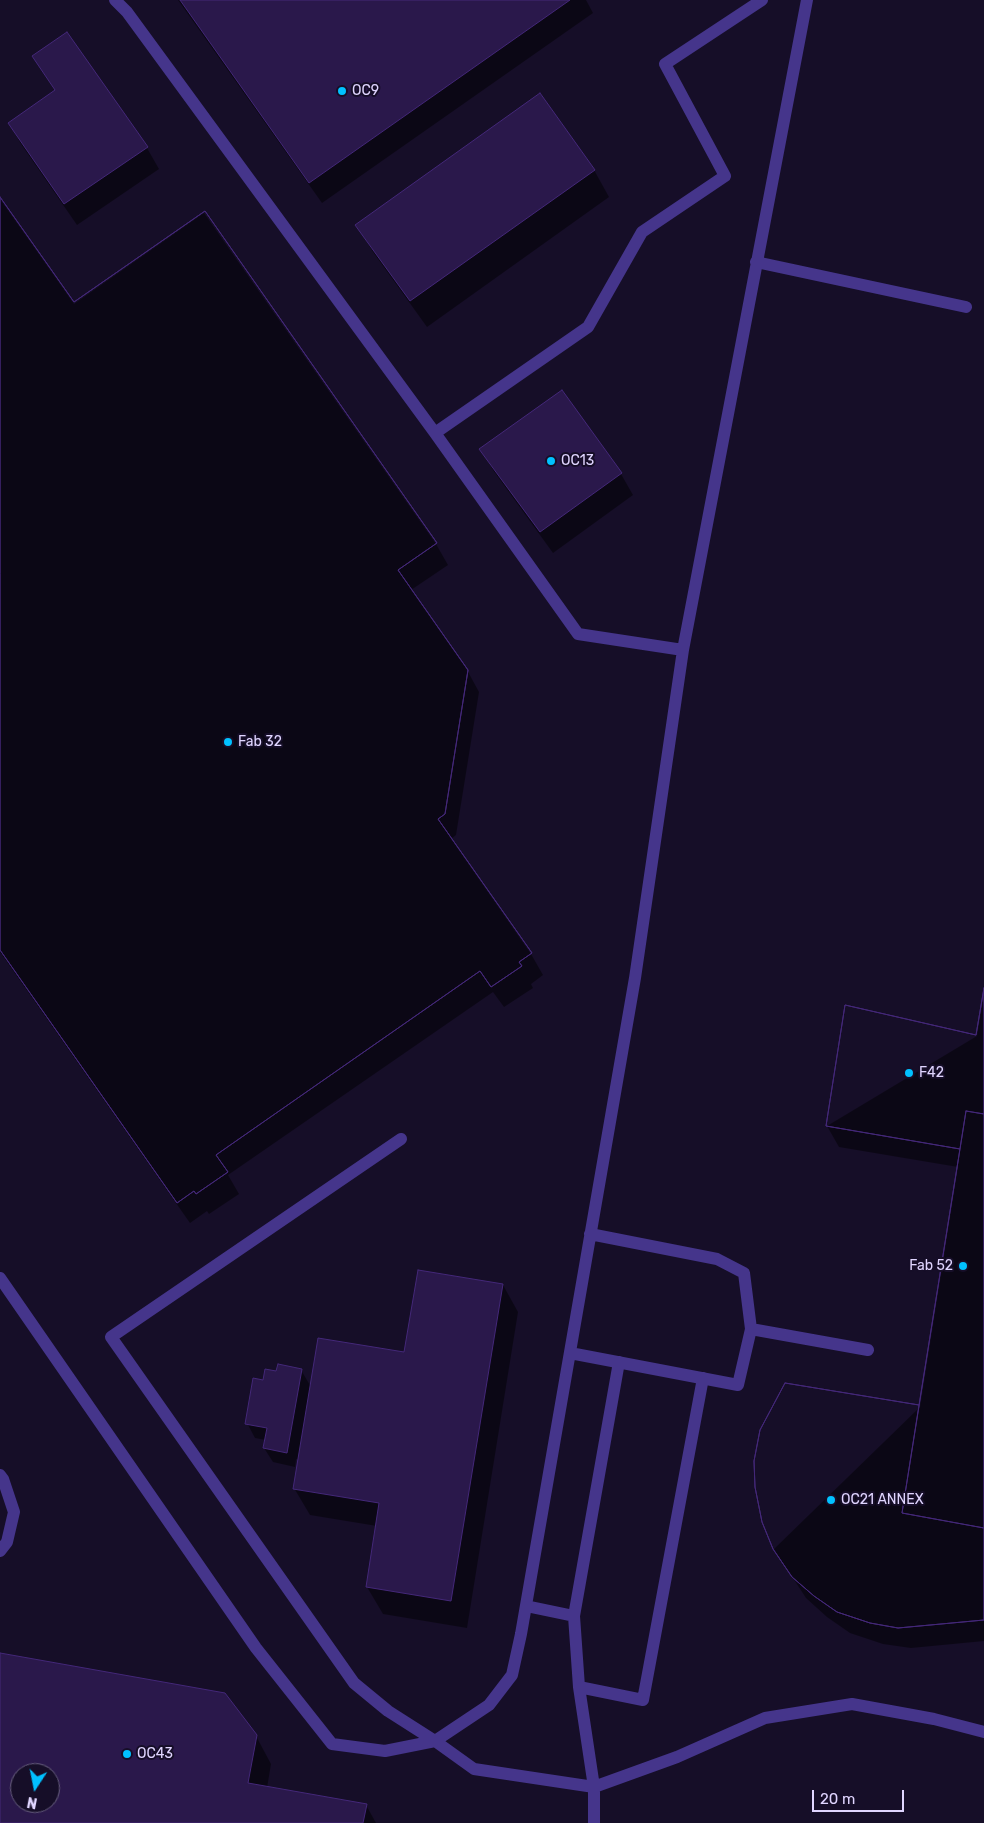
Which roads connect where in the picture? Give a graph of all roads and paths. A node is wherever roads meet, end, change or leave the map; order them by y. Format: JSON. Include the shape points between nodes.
{"nodes":[{"id":1,"x":115,"y":0,"type":"edge"},
{"id":2,"x":762,"y":0,"type":"edge"},
{"id":3,"x":807,"y":0,"type":"edge"},
{"id":4,"x":756,"y":262,"type":"junction"},
{"id":5,"x":966,"y":307,"type":"dead end"},
{"id":6,"x":435,"y":433,"type":"junction"},
{"id":7,"x":683,"y":650,"type":"junction"},
{"id":8,"x":401,"y":1139,"type":"dead end"},
{"id":9,"x":590,"y":1234,"type":"junction"},
{"id":10,"x":0,"y":1278,"type":"edge"},
{"id":11,"x":751,"y":1329,"type":"junction"},
{"id":12,"x":868,"y":1350,"type":"dead end"},
{"id":13,"x":570,"y":1352,"type":"junction"},
{"id":14,"x":619,"y":1362,"type":"junction"},
{"id":15,"x":703,"y":1378,"type":"junction"},
{"id":16,"x":0,"y":1475,"type":"edge"},
{"id":17,"x":0,"y":1550,"type":"edge"},
{"id":18,"x":526,"y":1606,"type":"junction"},
{"id":19,"x":574,"y":1616,"type":"junction"},
{"id":20,"x":579,"y":1687,"type":"junction"},
{"id":21,"x":984,"y":1732,"type":"edge"},
{"id":22,"x":435,"y":1741,"type":"junction"},
{"id":23,"x":594,"y":1788,"type":"junction"},
{"id":24,"x":594,"y":1823,"type":"edge"}],
"edges":[{"from":1,"to":6,"type":"lane"},
{"from":2,"to":6,"type":"lane","via":[[665,64],[725,176],[642,232],[588,327]]},
{"from":3,"to":4,"type":"lane"},
{"from":4,"to":5,"type":"lane"},
{"from":4,"to":7,"type":"lane"},
{"from":6,"to":7,"type":"lane","via":[[578,634]]},
{"from":7,"to":9,"type":"lane","via":[[635,978]]},
{"from":8,"to":22,"type":"lane","via":[[111,1337],[354,1682],[388,1711]]},
{"from":9,"to":11,"type":"lane","via":[[717,1259],[744,1273]]},
{"from":9,"to":13,"type":"lane"},
{"from":10,"to":22,"type":"lane","via":[[256,1648],[332,1744],[385,1752]]},
{"from":11,"to":12,"type":"lane"},
{"from":11,"to":15,"type":"lane","via":[[738,1385]]},
{"from":13,"to":14,"type":"lane"},
{"from":13,"to":18,"type":"lane"},
{"from":14,"to":15,"type":"lane"},
{"from":14,"to":19,"type":"lane"},
{"from":15,"to":20,"type":"lane","via":[[643,1700]]},
{"from":16,"to":17,"type":"lane","via":[[14,1512],[7,1542]]},
{"from":18,"to":19,"type":"lane"},
{"from":18,"to":22,"type":"lane","via":[[512,1675],[489,1705]]},
{"from":19,"to":20,"type":"lane"},
{"from":20,"to":23,"type":"lane"},
{"from":21,"to":23,"type":"lane","via":[[852,1704],[765,1718],[677,1757]]},
{"from":22,"to":23,"type":"lane","via":[[474,1769]]},
{"from":23,"to":24,"type":"lane"}]}
